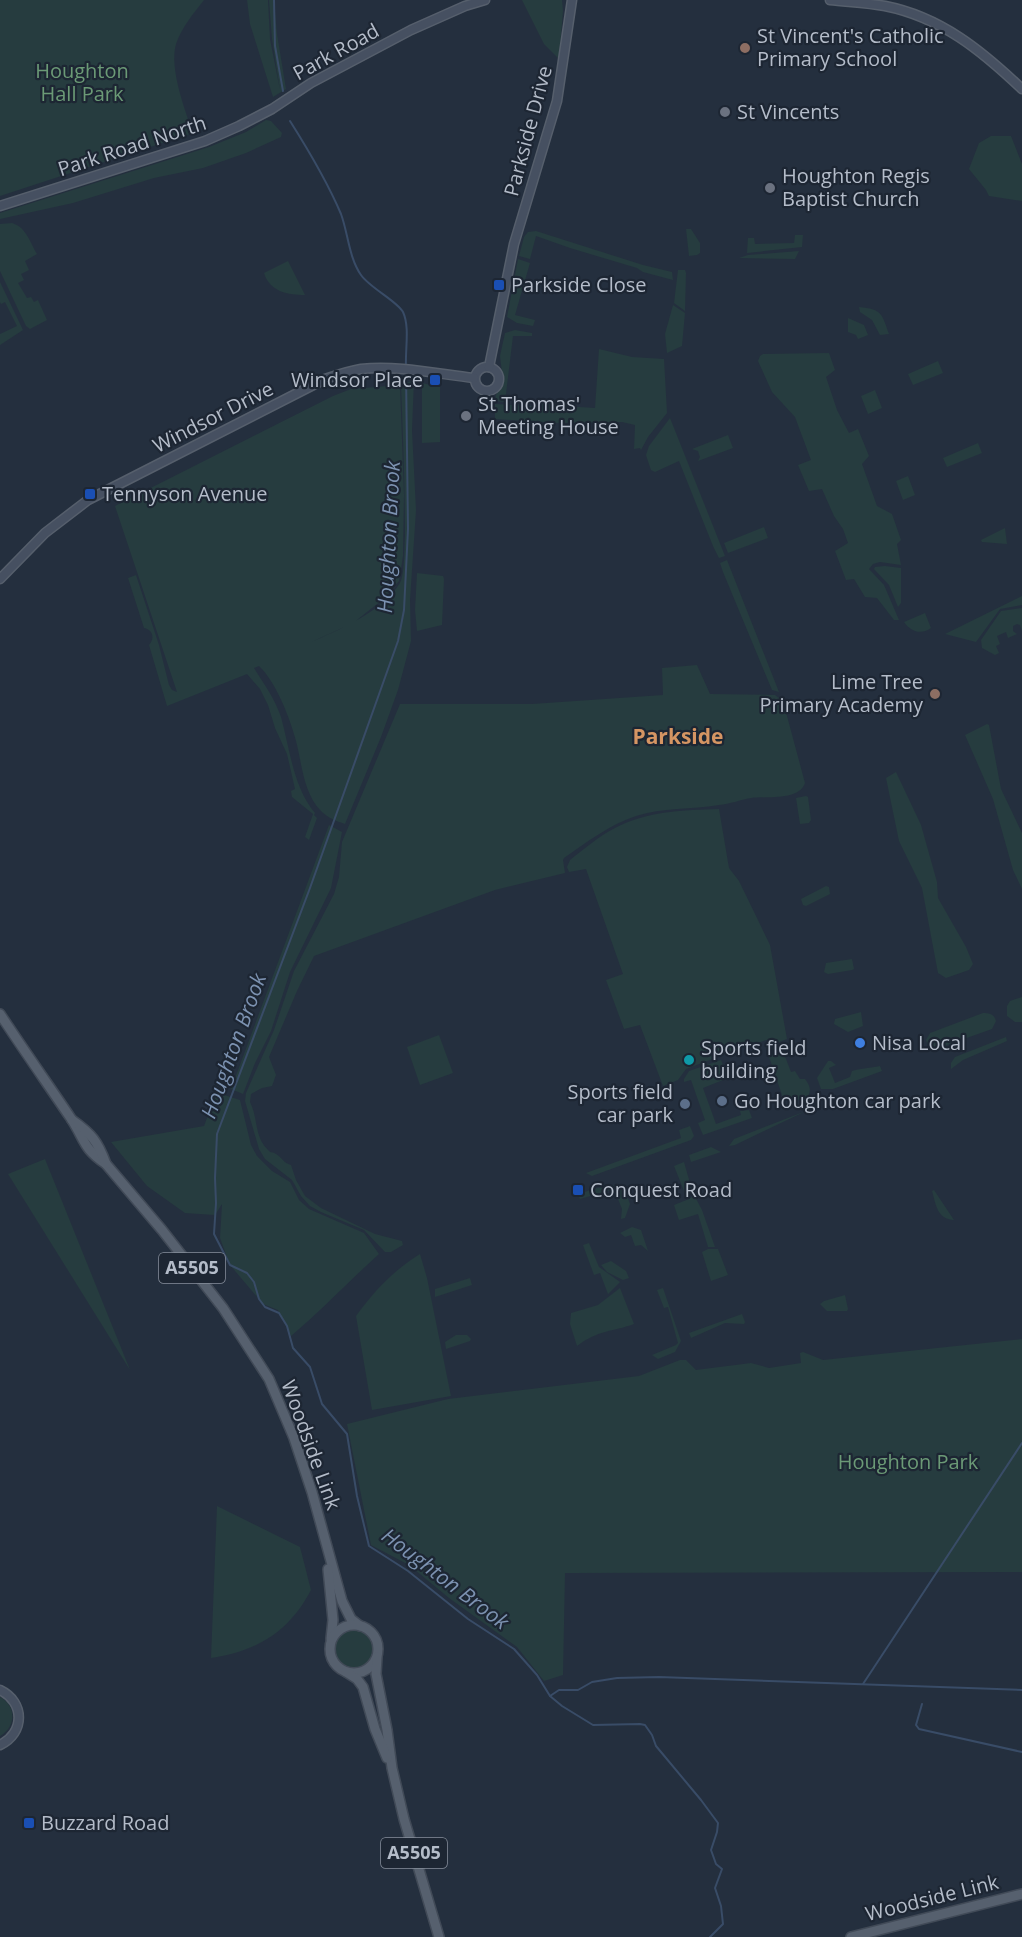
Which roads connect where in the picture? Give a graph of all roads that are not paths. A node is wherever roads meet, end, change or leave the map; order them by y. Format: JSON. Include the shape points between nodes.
{"nodes":[{"id":1,"x":485,"y":0,"type":"edge"},
{"id":2,"x":565,"y":0,"type":"edge"},
{"id":3,"x":572,"y":0,"type":"edge"},
{"id":4,"x":830,"y":0,"type":"edge"},
{"id":5,"x":568,"y":16,"type":"junction"},
{"id":6,"x":1022,"y":89,"type":"edge"},
{"id":7,"x":272,"y":109,"type":"joint"},
{"id":8,"x":0,"y":206,"type":"edge"},
{"id":9,"x":489,"y":367,"type":"junction"},
{"id":10,"x":474,"y":378,"type":"junction"},
{"id":11,"x":0,"y":579,"type":"edge"},
{"id":12,"x":0,"y":1014,"type":"edge"},
{"id":13,"x":326,"y":1545,"type":"junction"},
{"id":14,"x":360,"y":1626,"type":"junction"},
{"id":15,"x":330,"y":1644,"type":"junction"},
{"id":16,"x":377,"y":1657,"type":"junction"},
{"id":17,"x":345,"y":1671,"type":"junction"},
{"id":18,"x":0,"y":1690,"type":"edge"},
{"id":19,"x":0,"y":1745,"type":"edge"},
{"id":20,"x":392,"y":1768,"type":"junction"},
{"id":21,"x":1022,"y":1894,"type":"edge"},
{"id":22,"x":439,"y":1937,"type":"edge"},
{"id":23,"x":850,"y":1937,"type":"edge"}],
"edges":[{"from":1,"to":7,"type":"street","name":"Park Road","via":[[411,30],[311,83]]},
{"from":2,"to":5,"type":"street","name":"Parkside Drive"},
{"from":3,"to":5,"type":"street","name":"Parkside Drive"},
{"from":4,"to":6,"type":"street","via":[[888,7],[948,29]]},
{"from":5,"to":9,"type":"street","name":"Parkside Drive","via":[[557,101],[514,244]]},
{"from":7,"to":8,"type":"street","name":"Park Road North","via":[[205,141]]},
{"from":9,"to":10,"type":"street","via":[[481,368]]},
{"from":9,"to":10,"type":"street","via":[[496,371],[499,380],[493,390],[478,388]]},
{"from":10,"to":11,"type":"street","name":"Windsor Drive","via":[[360,369],[325,379],[104,491],[45,533]]},
{"from":12,"to":13,"type":"main road","name":"Woodside Link","number":"A5505","via":[[72,1120],[98,1143],[106,1164],[223,1308],[269,1380],[303,1464]]},
{"from":13,"to":14,"type":"main road","name":"Woodside Link","number":"A5505","via":[[345,1609]]},
{"from":13,"to":15,"type":"main road","name":"Woodside Link","number":"A5505","via":[[333,1620]]},
{"from":14,"to":15,"type":"main road","via":[[338,1631]]},
{"from":14,"to":16,"type":"main road","name":"Woodside Link","via":[[376,1638]]},
{"from":15,"to":17,"type":"main road","name":"Woodside Link","via":[[331,1657]]},
{"from":16,"to":17,"type":"main road","via":[[364,1671]]},
{"from":16,"to":20,"type":"main road","name":"Woodside Link","number":"A5505","via":[[376,1674]]},
{"from":17,"to":20,"type":"main road","name":"Woodside Link","number":"A5505","via":[[363,1688]]},
{"from":18,"to":19,"type":"street","via":[[15,1701],[19,1717],[15,1733]]},
{"from":20,"to":22,"type":"main road","name":"Woodside Link","number":"A5505"},
{"from":21,"to":23,"type":"main road","name":"Woodside Link"}]}
